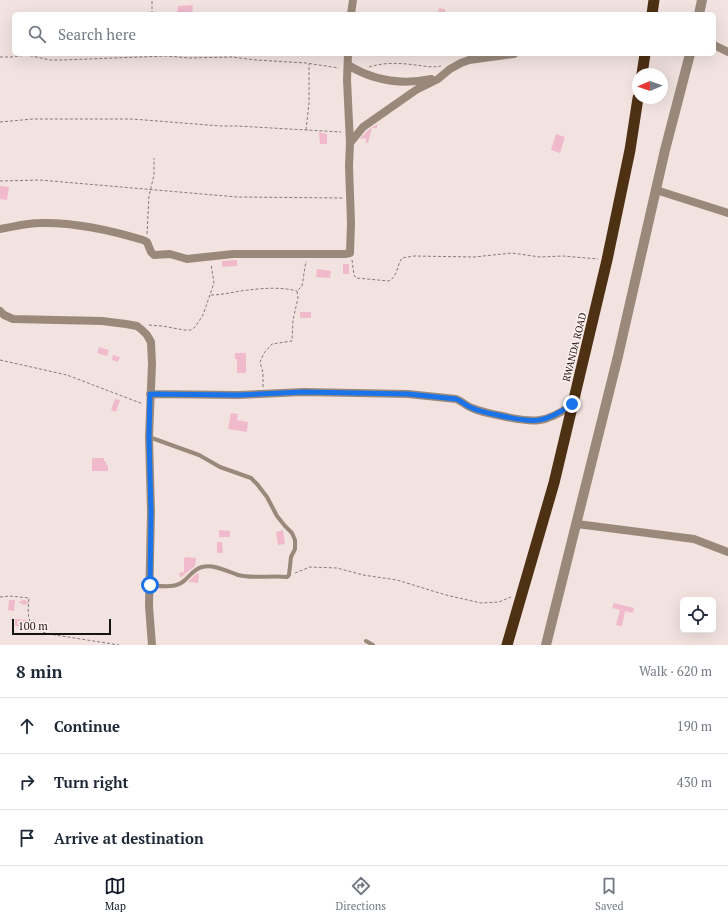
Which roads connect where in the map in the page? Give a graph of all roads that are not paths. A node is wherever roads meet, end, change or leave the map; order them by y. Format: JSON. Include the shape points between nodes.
{"nodes":[{"id":1,"x":352,"y":0,"type":"edge"},
{"id":2,"x":654,"y":0,"type":"edge"},
{"id":3,"x":702,"y":0,"type":"edge"},
{"id":4,"x":351,"y":12,"type":"edge"},
{"id":5,"x":652,"y":12,"type":"edge"},
{"id":6,"x":699,"y":12,"type":"edge"},
{"id":7,"x":716,"y":46,"type":"edge"},
{"id":8,"x":728,"y":52,"type":"edge"},
{"id":9,"x":348,"y":56,"type":"edge"},
{"id":10,"x":499,"y":56,"type":"edge"},
{"id":11,"x":645,"y":56,"type":"edge"},
{"id":12,"x":690,"y":56,"type":"edge"},
{"id":13,"x":348,"y":67,"type":"junction"},
{"id":14,"x":643,"y":68,"type":"edge"},
{"id":15,"x":440,"y":77,"type":"junction"},
{"id":16,"x":637,"y":104,"type":"edge"},
{"id":17,"x":350,"y":143,"type":"junction"},
{"id":18,"x":656,"y":190,"type":"junction"},
{"id":19,"x":728,"y":213,"type":"edge"},
{"id":20,"x":0,"y":229,"type":"edge"},
{"id":21,"x":0,"y":311,"type":"edge"},
{"id":22,"x":150,"y":394,"type":"junction"},
{"id":23,"x":572,"y":404,"type":"junction"},
{"id":24,"x":149,"y":437,"type":"junction"},
{"id":25,"x":576,"y":524,"type":"junction"},
{"id":26,"x":728,"y":552,"type":"edge"},
{"id":27,"x":150,"y":585,"type":"junction"},
{"id":28,"x":366,"y":641,"type":"dead end"},
{"id":29,"x":152,"y":645,"type":"edge"},
{"id":30,"x":373,"y":645,"type":"edge"},
{"id":31,"x":507,"y":645,"type":"edge"},
{"id":32,"x":546,"y":645,"type":"edge"}],
"edges":[{"from":1,"to":4,"type":"street"},
{"from":2,"to":5,"type":"highway"},
{"from":3,"to":6,"type":"street"},
{"from":7,"to":8,"type":"street"},
{"from":9,"to":13,"type":"street"},
{"from":10,"to":15,"type":"street","via":[[469,60]]},
{"from":11,"to":14,"type":"highway"},
{"from":12,"to":18,"type":"street"},
{"from":13,"to":15,"type":"street","via":[[391,82],[415,82]]},
{"from":13,"to":17,"type":"street"},
{"from":15,"to":17,"type":"street","via":[[416,90],[363,127]]},
{"from":16,"to":23,"type":"highway","name":"RWANDA ROAD","via":[[608,260]]},
{"from":17,"to":20,"type":"street","via":[[350,253],[233,254],[187,259],[170,254],[154,255],[146,242],[119,234],[61,224],[24,224]]},
{"from":18,"to":19,"type":"street"},
{"from":18,"to":25,"type":"street"},
{"from":21,"to":22,"type":"street","via":[[12,319],[102,321],[136,326],[151,342]]},
{"from":22,"to":23,"type":"street","via":[[303,392],[432,397],[456,399],[471,408],[527,422],[559,414]]},
{"from":22,"to":24,"type":"street"},
{"from":23,"to":31,"type":"highway","name":"RWANDA ROAD","via":[[554,484]]},
{"from":24,"to":27,"type":"street"},
{"from":24,"to":27,"type":"lane","via":[[251,478],[267,497],[295,540],[287,577],[239,575],[209,566],[196,570],[179,584]]},
{"from":25,"to":26,"type":"street","via":[[694,539]]},
{"from":25,"to":32,"type":"street"},
{"from":27,"to":29,"type":"street"},
{"from":28,"to":30,"type":"lane"}]}
